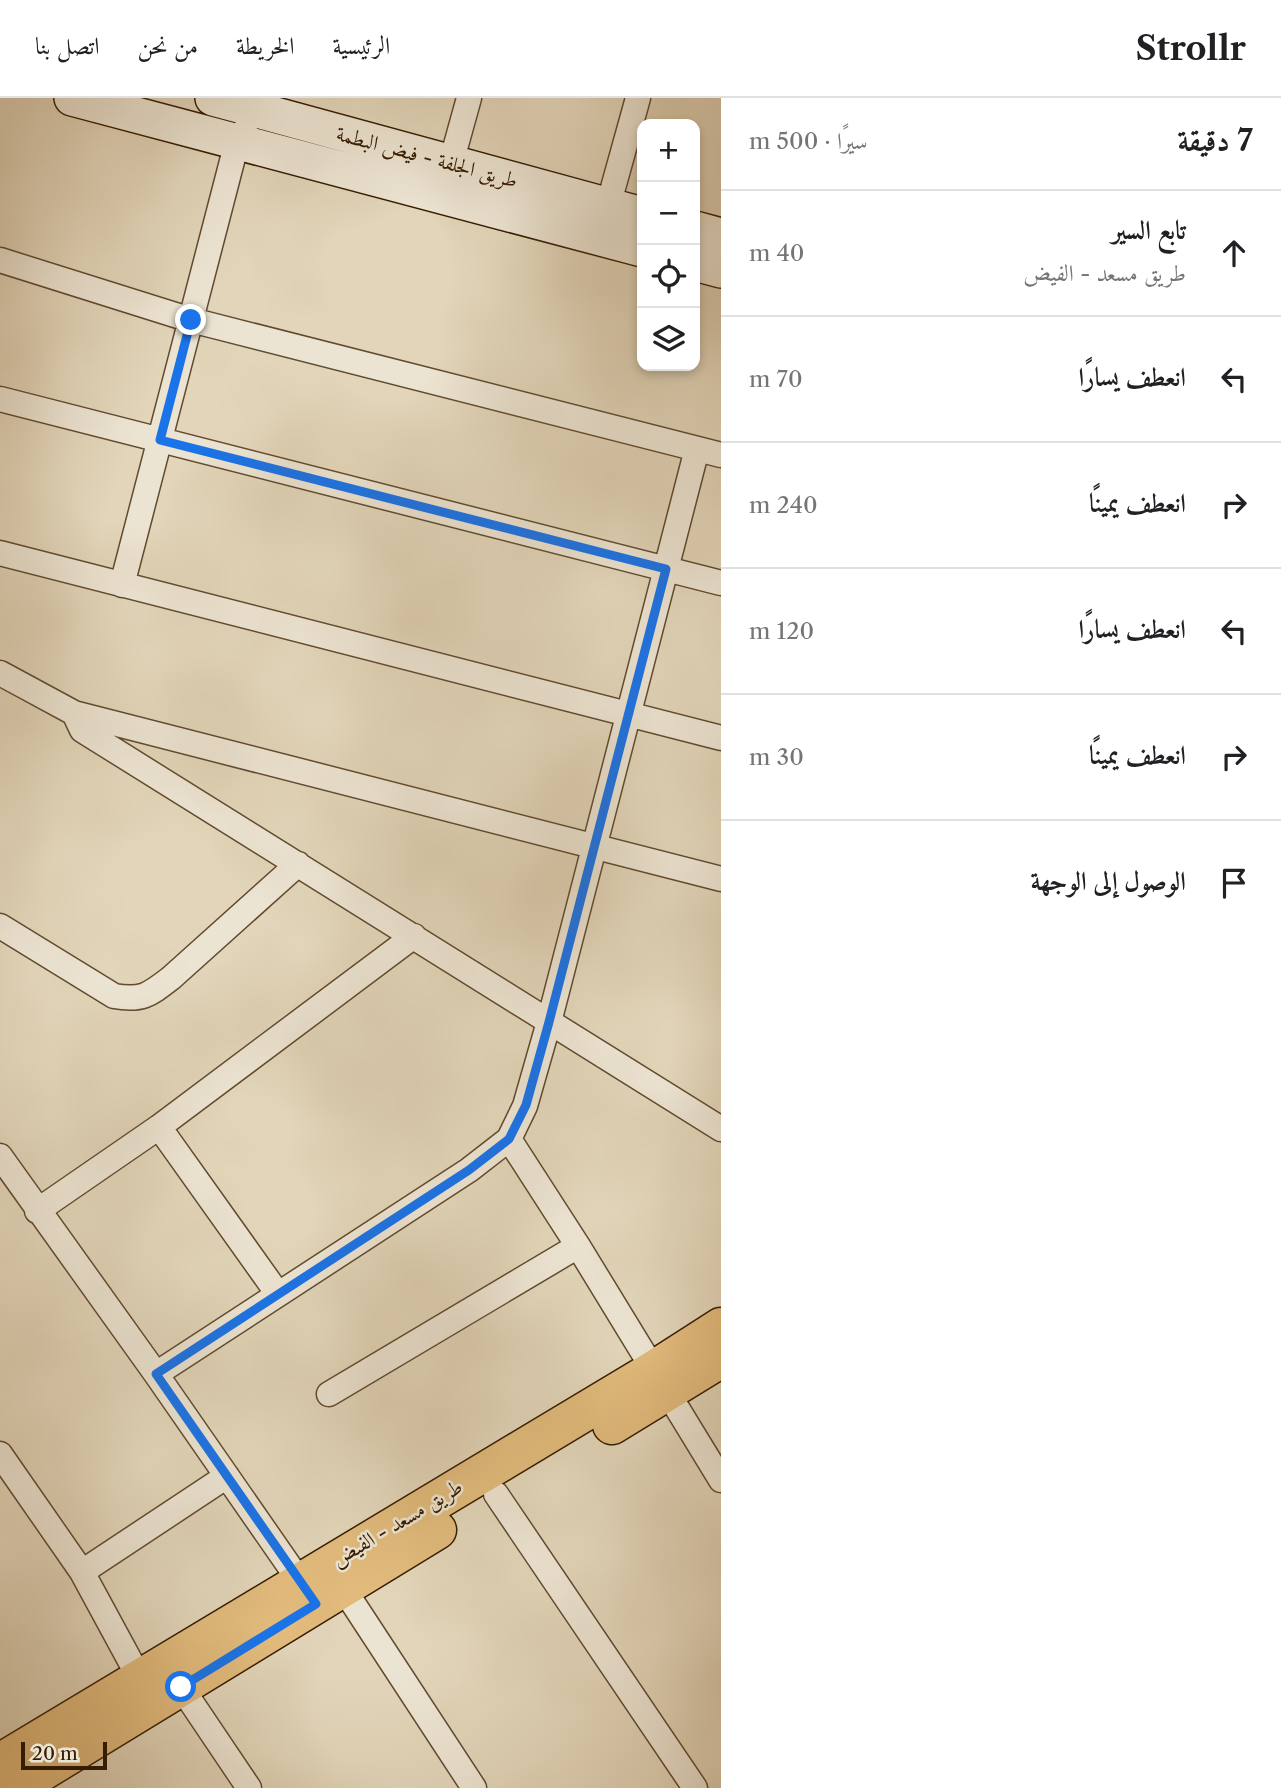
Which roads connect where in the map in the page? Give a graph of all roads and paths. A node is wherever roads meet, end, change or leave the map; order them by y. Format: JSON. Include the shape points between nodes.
{"nodes":[{"id":1,"x":72,"y":98,"type":"edge"},
{"id":2,"x":213,"y":98,"type":"edge"},
{"id":3,"x":469,"y":98,"type":"edge"},
{"id":4,"x":638,"y":98,"type":"edge"},
{"id":5,"x":261,"y":105,"type":"edge"},
{"id":6,"x":237,"y":142,"type":"junction"},
{"id":7,"x":451,"y":163,"type":"junction"},
{"id":8,"x":608,"y":206,"type":"junction"},
{"id":9,"x":637,"y":214,"type":"edge"},
{"id":10,"x":700,"y":230,"type":"edge"},
{"id":11,"x":721,"y":236,"type":"edge"},
{"id":12,"x":637,"y":248,"type":"edge"},
{"id":13,"x":0,"y":260,"type":"edge"},
{"id":14,"x":700,"y":264,"type":"edge"},
{"id":15,"x":721,"y":270,"type":"edge"},
{"id":16,"x":191,"y":320,"type":"junction"},
{"id":17,"x":0,"y":399,"type":"edge"},
{"id":18,"x":160,"y":440,"type":"junction"},
{"id":19,"x":697,"y":449,"type":"junction"},
{"id":20,"x":721,"y":455,"type":"edge"},
{"id":21,"x":0,"y":553,"type":"edge"},
{"id":22,"x":666,"y":569,"type":"junction"},
{"id":23,"x":721,"y":583,"type":"edge"},
{"id":24,"x":122,"y":585,"type":"junction"},
{"id":25,"x":0,"y":673,"type":"edge"},
{"id":26,"x":74,"y":713,"type":"junction"},
{"id":27,"x":629,"y":714,"type":"junction"},
{"id":28,"x":721,"y":738,"type":"edge"},
{"id":29,"x":594,"y":847,"type":"junction"},
{"id":30,"x":298,"y":864,"type":"junction"},
{"id":31,"x":721,"y":879,"type":"edge"},
{"id":32,"x":0,"y":926,"type":"edge"},
{"id":33,"x":414,"y":936,"type":"junction"},
{"id":34,"x":549,"y":1022,"type":"junction"},
{"id":35,"x":159,"y":1127,"type":"junction"},
{"id":36,"x":721,"y":1129,"type":"edge"},
{"id":37,"x":509,"y":1139,"type":"junction"},
{"id":38,"x":0,"y":1156,"type":"edge"},
{"id":39,"x":37,"y":1210,"type":"junction"},
{"id":40,"x":578,"y":1246,"type":"junction"},
{"id":41,"x":278,"y":1294,"type":"junction"},
{"id":42,"x":721,"y":1327,"type":"edge"},
{"id":43,"x":721,"y":1358,"type":"edge"},
{"id":44,"x":156,"y":1374,"type":"junction"},
{"id":45,"x":660,"y":1381,"type":"junction"},
{"id":46,"x":329,"y":1394,"type":"dead end"},
{"id":47,"x":0,"y":1454,"type":"edge"},
{"id":48,"x":227,"y":1476,"type":"junction"},
{"id":49,"x":721,"y":1480,"type":"edge"},
{"id":50,"x":496,"y":1494,"type":"junction"},
{"id":51,"x":82,"y":1572,"type":"junction"},
{"id":52,"x":320,"y":1591,"type":"junction"},
{"id":53,"x":140,"y":1679,"type":"junction"},
{"id":54,"x":181,"y":1687,"type":"junction"},
{"id":55,"x":9,"y":1774,"type":"edge"},
{"id":56,"x":249,"y":1788,"type":"edge"},
{"id":57,"x":474,"y":1788,"type":"edge"},
{"id":58,"x":695,"y":1788,"type":"edge"}],
"edges":[{"from":1,"to":6,"type":"main road"},
{"from":2,"to":5,"type":"main road","name":"طريق الجلفة - فيض البطمة"},
{"from":3,"to":7,"type":"street"},
{"from":4,"to":8,"type":"street"},
{"from":5,"to":6,"type":"street"},
{"from":5,"to":7,"type":"main road","name":"طريق الجلفة - فيض البطمة"},
{"from":6,"to":12,"type":"main road"},
{"from":6,"to":16,"type":"street"},
{"from":7,"to":8,"type":"main road","name":"طريق الجلفة - فيض البطمة"},
{"from":8,"to":9,"type":"main road","name":"طريق الجلفة - فيض البطمة"},
{"from":10,"to":11,"type":"main road"},
{"from":13,"to":16,"type":"street"},
{"from":14,"to":15,"type":"main road"},
{"from":16,"to":18,"type":"street"},
{"from":16,"to":19,"type":"street"},
{"from":17,"to":18,"type":"street"},
{"from":18,"to":22,"type":"street"},
{"from":18,"to":24,"type":"street"},
{"from":19,"to":20,"type":"street"},
{"from":19,"to":22,"type":"street"},
{"from":21,"to":24,"type":"street"},
{"from":22,"to":23,"type":"street"},
{"from":22,"to":27,"type":"street"},
{"from":24,"to":27,"type":"street"},
{"from":25,"to":26,"type":"street"},
{"from":26,"to":29,"type":"street"},
{"from":26,"to":30,"type":"street","via":[[82,730]]},
{"from":27,"to":28,"type":"street"},
{"from":27,"to":29,"type":"street"},
{"from":29,"to":31,"type":"street"},
{"from":29,"to":34,"type":"street"},
{"from":30,"to":32,"type":"street","via":[[171,978],[135,1000],[114,996]]},
{"from":30,"to":33,"type":"street"},
{"from":33,"to":34,"type":"street"},
{"from":33,"to":35,"type":"street"},
{"from":34,"to":36,"type":"street"},
{"from":34,"to":37,"type":"street","via":[[526,1105]]},
{"from":35,"to":39,"type":"street"},
{"from":35,"to":41,"type":"street"},
{"from":37,"to":40,"type":"street"},
{"from":37,"to":41,"type":"street"},
{"from":38,"to":39,"type":"street"},
{"from":39,"to":44,"type":"street"},
{"from":40,"to":45,"type":"street"},
{"from":40,"to":46,"type":"street"},
{"from":41,"to":44,"type":"street"},
{"from":42,"to":45,"type":"main road","name":"طريق مسعد - الفيض"},
{"from":43,"to":45,"type":"main road","name":"طريق مسعد - الفيض"},
{"from":44,"to":48,"type":"street"},
{"from":45,"to":49,"type":"street"},
{"from":45,"to":50,"type":"main road","name":"طريق مسعد - الفيض"},
{"from":45,"to":52,"type":"main road","name":"طريق مسعد - الفيض"},
{"from":47,"to":51,"type":"street"},
{"from":48,"to":51,"type":"street"},
{"from":48,"to":52,"type":"street"},
{"from":50,"to":52,"type":"main road","name":"طريق مسعد - الفيض"},
{"from":50,"to":58,"type":"street"},
{"from":51,"to":53,"type":"street"},
{"from":52,"to":53,"type":"main road","name":"طريق مسعد - الفيض"},
{"from":52,"to":54,"type":"main road","name":"طريق مسعد - الفيض"},
{"from":52,"to":57,"type":"street"},
{"from":53,"to":55,"type":"main road","name":"طريق مسعد - الفيض"},
{"from":54,"to":55,"type":"main road","name":"طريق مسعد - الفيض"},
{"from":54,"to":56,"type":"street"}]}
